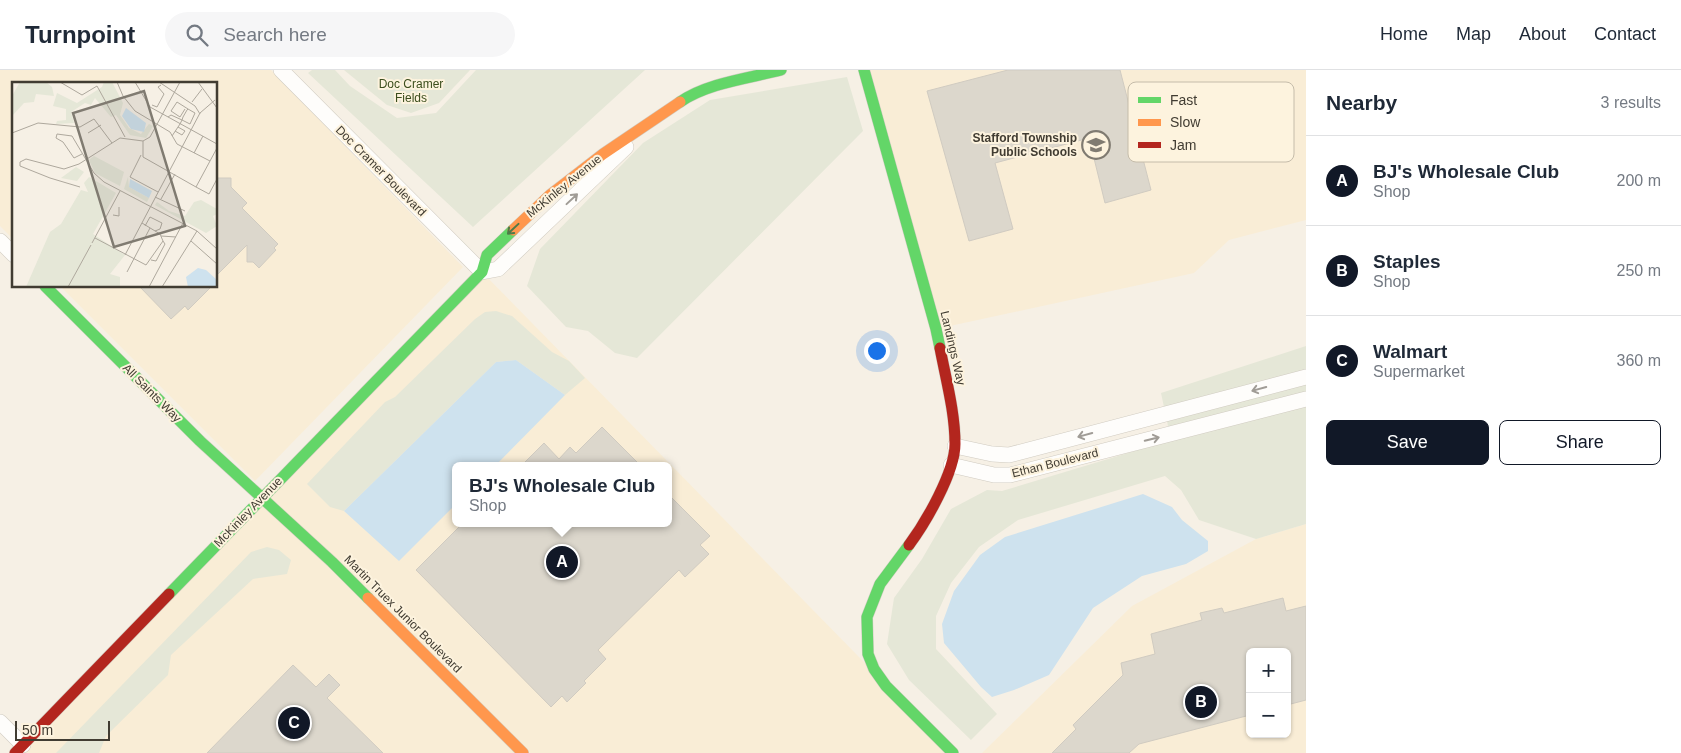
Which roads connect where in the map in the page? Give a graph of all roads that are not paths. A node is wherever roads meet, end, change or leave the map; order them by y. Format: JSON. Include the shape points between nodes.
{"nodes":[{"id":1,"x":281,"y":70,"type":"edge"},
{"id":2,"x":781,"y":70,"type":"edge"},
{"id":3,"x":864,"y":70,"type":"edge"},
{"id":4,"x":662,"y":114,"type":"joint"},
{"id":5,"x":0,"y":241,"type":"edge"},
{"id":6,"x":12,"y":253,"type":"edge"},
{"id":7,"x":482,"y":272,"type":"junction"},
{"id":8,"x":47,"y":288,"type":"edge"},
{"id":9,"x":1300,"y":378,"type":"edge"},
{"id":10,"x":1302,"y":400,"type":"edge"},
{"id":11,"x":1124,"y":424,"type":"junction"},
{"id":12,"x":1130,"y":444,"type":"junction"},
{"id":13,"x":955,"y":446,"type":"junction"},
{"id":14,"x":952,"y":465,"type":"junction"},
{"id":15,"x":261,"y":498,"type":"junction"},
{"id":16,"x":0,"y":722,"type":"edge"},
{"id":17,"x":19,"y":749,"type":"edge"},
{"id":18,"x":523,"y":753,"type":"edge"},
{"id":19,"x":953,"y":753,"type":"edge"}],
"edges":[{"from":1,"to":7,"type":"street","name":"Doc Cramer Boulevard"},
{"from":2,"to":4,"type":"street","name":"McKinley Avenue","via":[[713,87],[688,97]]},
{"from":3,"to":13,"type":"street","name":"Landings Way","via":[[936,329],[954,420]]},
{"from":4,"to":7,"type":"street","name":"McKinley Avenue","via":[[498,269]]},
{"from":5,"to":6,"type":"street"},
{"from":7,"to":15,"type":"street","name":"McKinley Avenue"},
{"from":8,"to":15,"type":"street","name":"All Saints Way"},
{"from":9,"to":10,"type":"street","name":"Ethan Boulevard"},
{"from":9,"to":11,"type":"street","name":"Ethan Boulevard","one_way":true},
{"from":12,"to":10,"type":"street","name":"Ethan Boulevard","one_way":true},
{"from":11,"to":12,"type":"street"},
{"from":11,"to":13,"type":"street","name":"Ethan Boulevard","one_way":true,"via":[[1009,455]]},
{"from":12,"to":14,"type":"street","name":"Ethan Boulevard","via":[[1010,475],[994,475]]},
{"from":13,"to":14,"type":"street","name":"Landings Way"},
{"from":14,"to":19,"type":"street","name":"Landings Way","via":[[933,508],[880,584],[867,617],[868,654],[874,669],[886,686]]},
{"from":15,"to":17,"type":"street","name":"McKinley Avenue"},
{"from":15,"to":18,"type":"street","name":"Martin Truex Junior Boulevard","via":[[332,562]]},
{"from":16,"to":17,"type":"street"}]}
